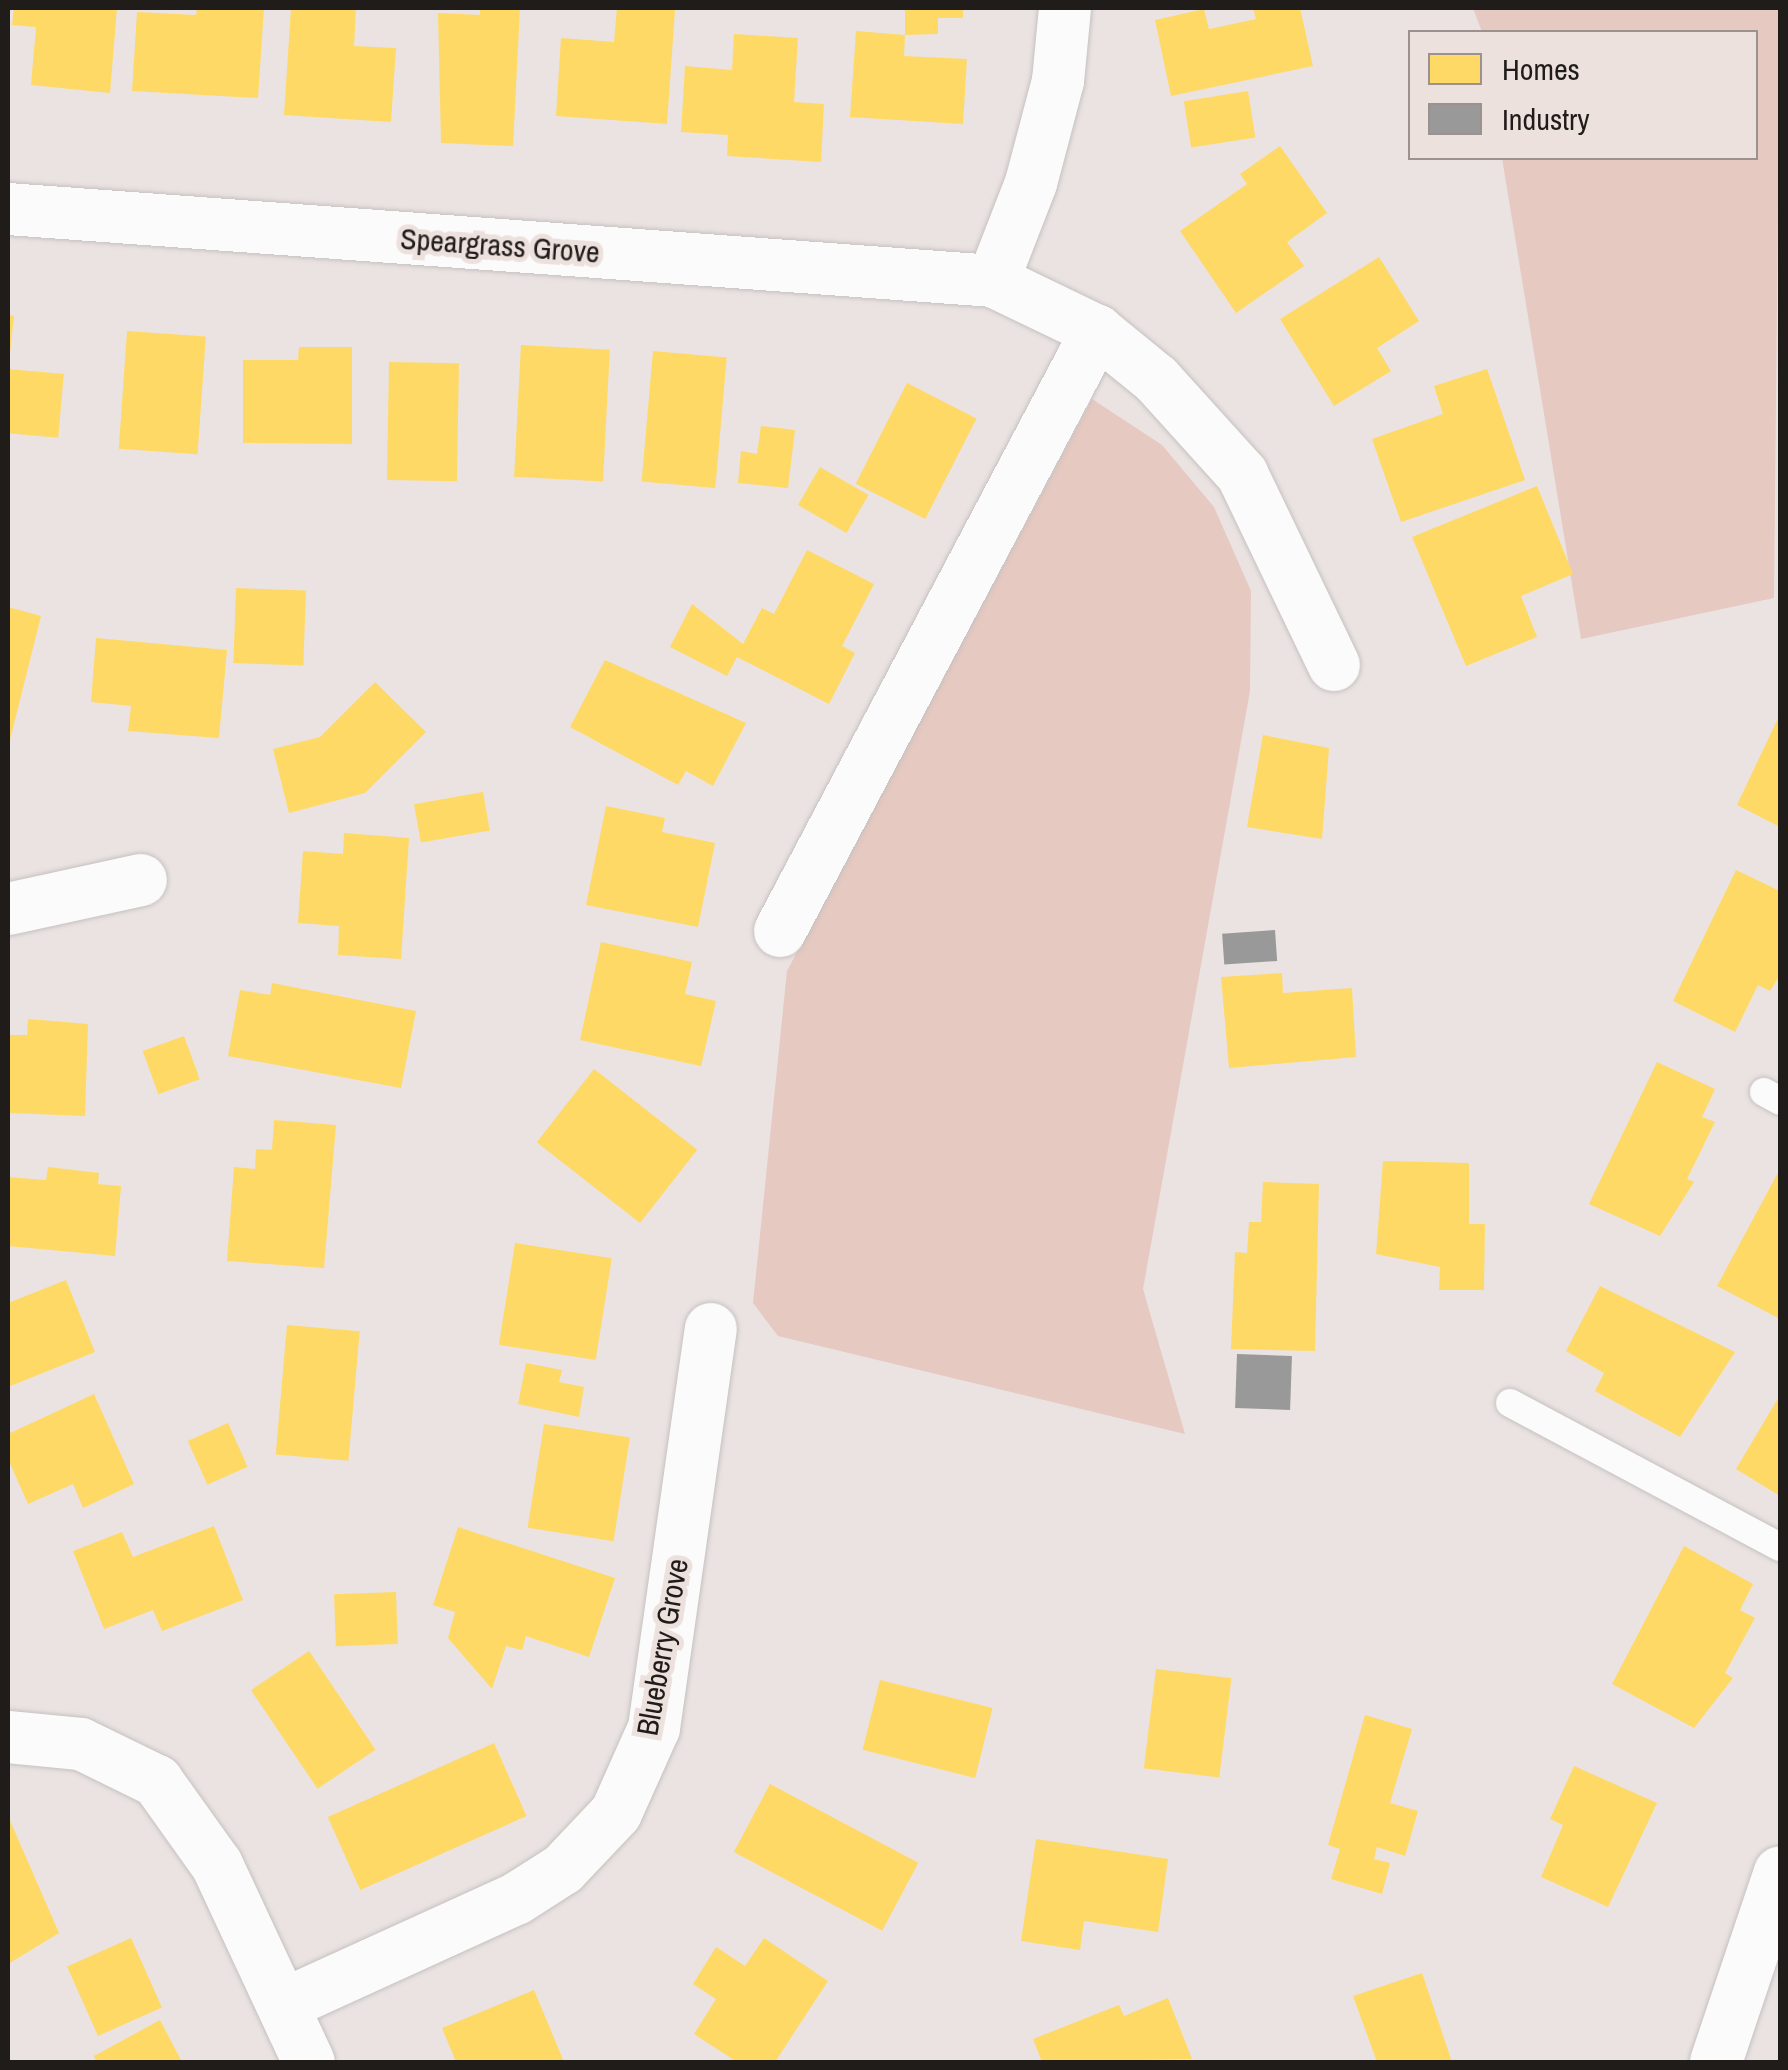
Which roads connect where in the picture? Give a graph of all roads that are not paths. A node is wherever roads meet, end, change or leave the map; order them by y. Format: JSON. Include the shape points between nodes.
{"nodes":[{"id":1,"x":1064,"y":8,"type":"edge"},
{"id":2,"x":8,"y":209,"type":"edge"},
{"id":3,"x":993,"y":280,"type":"junction"},
{"id":4,"x":1097,"y":331,"type":"junction"},
{"id":5,"x":1334,"y":665,"type":"dead end"},
{"id":6,"x":141,"y":880,"type":"dead end"},
{"id":7,"x":8,"y":910,"type":"edge"},
{"id":8,"x":780,"y":930,"type":"dead end"},
{"id":9,"x":711,"y":1329,"type":"dead end"},
{"id":10,"x":1510,"y":1402,"type":"dead end"},
{"id":11,"x":1780,"y":1547,"type":"edge"},
{"id":12,"x":8,"y":1737,"type":"edge"},
{"id":13,"x":1775,"y":1899,"type":"edge"},
{"id":14,"x":284,"y":2005,"type":"junction"},
{"id":15,"x":309,"y":2062,"type":"edge"},
{"id":16,"x":1716,"y":2062,"type":"edge"}],
"edges":[{"from":1,"to":3,"type":"street","via":[[1058,81],[1031,184]]},
{"from":2,"to":3,"type":"street","name":"Speargrass Grove"},
{"from":3,"to":4,"type":"street","name":"Speargrass Grove"},
{"from":4,"to":5,"type":"street","name":"Speargrass Grove","via":[[1158,380],[1242,474]]},
{"from":4,"to":8,"type":"street"},
{"from":6,"to":7,"type":"street"},
{"from":9,"to":14,"type":"street","name":"Blueberry Grove","via":[[654,1728],[616,1814],[563,1869],[516,1899]]},
{"from":10,"to":11,"type":"lane"},
{"from":12,"to":14,"type":"street","via":[[81,1744],[157,1781],[217,1865]]},
{"from":13,"to":16,"type":"street"},
{"from":14,"to":15,"type":"street"}]}
